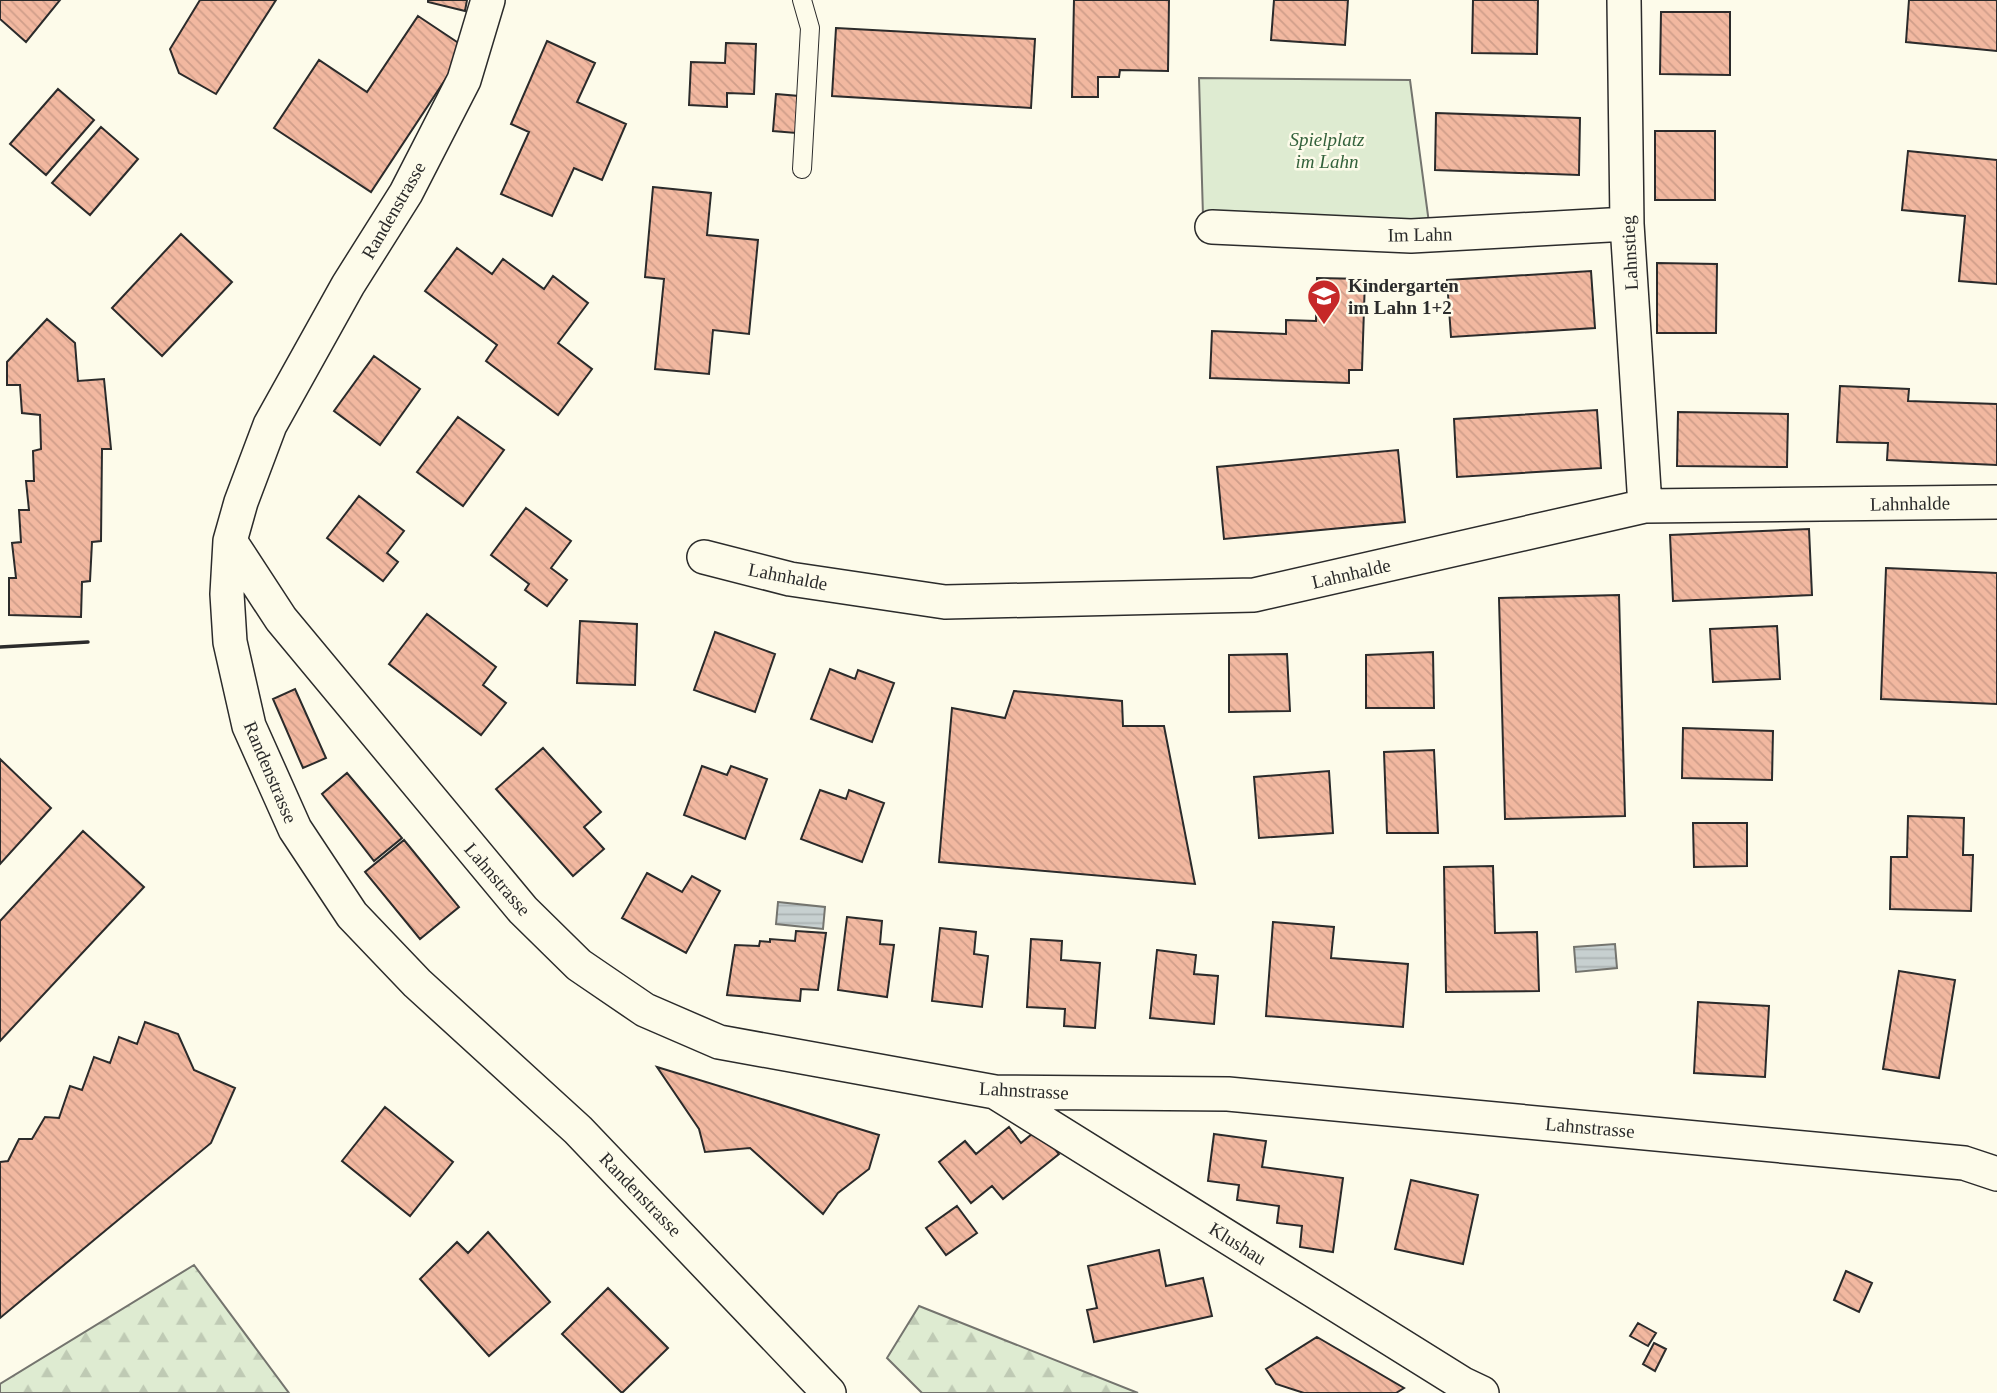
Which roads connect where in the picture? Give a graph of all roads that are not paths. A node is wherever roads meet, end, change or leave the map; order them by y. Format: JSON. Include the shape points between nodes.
{"nodes":[{"id":1,"x":488,"y":0,"type":"edge"},
{"id":2,"x":802,"y":0,"type":"edge"},
{"id":3,"x":1624,"y":0,"type":"edge"},
{"id":4,"x":802,"y":169,"type":"dead end"},
{"id":5,"x":1627,"y":224,"type":"junction"},
{"id":6,"x":1212,"y":227,"type":"dead end"},
{"id":7,"x":1997,"y":502,"type":"edge"},
{"id":8,"x":1645,"y":506,"type":"junction"},
{"id":9,"x":230,"y":541,"type":"junction"},
{"id":10,"x":704,"y":557,"type":"dead end"},
{"id":11,"x":995,"y":1091,"type":"junction"},
{"id":12,"x":1997,"y":1174,"type":"edge"},
{"id":13,"x":829,"y":1393,"type":"edge"},
{"id":14,"x":1482,"y":1393,"type":"edge"}],
"edges":[{"from":1,"to":9,"type":"street","name":"Randenstrasse","via":[[464,80],[406,193],[348,285],[270,425]]},
{"from":2,"to":4,"type":"lane","via":[[810,27]]},
{"from":3,"to":5,"type":"street","name":"Lahnstieg"},
{"from":5,"to":6,"type":"street","name":"Im Lahn","via":[[1411,236]]},
{"from":5,"to":8,"type":"street","name":"Lahnstieg"},
{"from":7,"to":8,"type":"street","name":"Lahnhalde"},
{"from":8,"to":10,"type":"street","name":"Lahnhalde","via":[[1254,595],[945,602],[790,579]]},
{"from":9,"to":11,"type":"street","name":"Lahnstrasse","via":[[281,620],[523,910],[579,965],[645,1010],[719,1042]]},
{"from":9,"to":13,"type":"street","name":"Randenstrasse","via":[[230,642],[249,726],[295,829],[352,915],[416,984],[578,1130]]},
{"from":11,"to":12,"type":"street","name":"Lahnstrasse","via":[[1228,1094],[1964,1163]]},
{"from":11,"to":14,"type":"street","name":"Klushau"}]}
